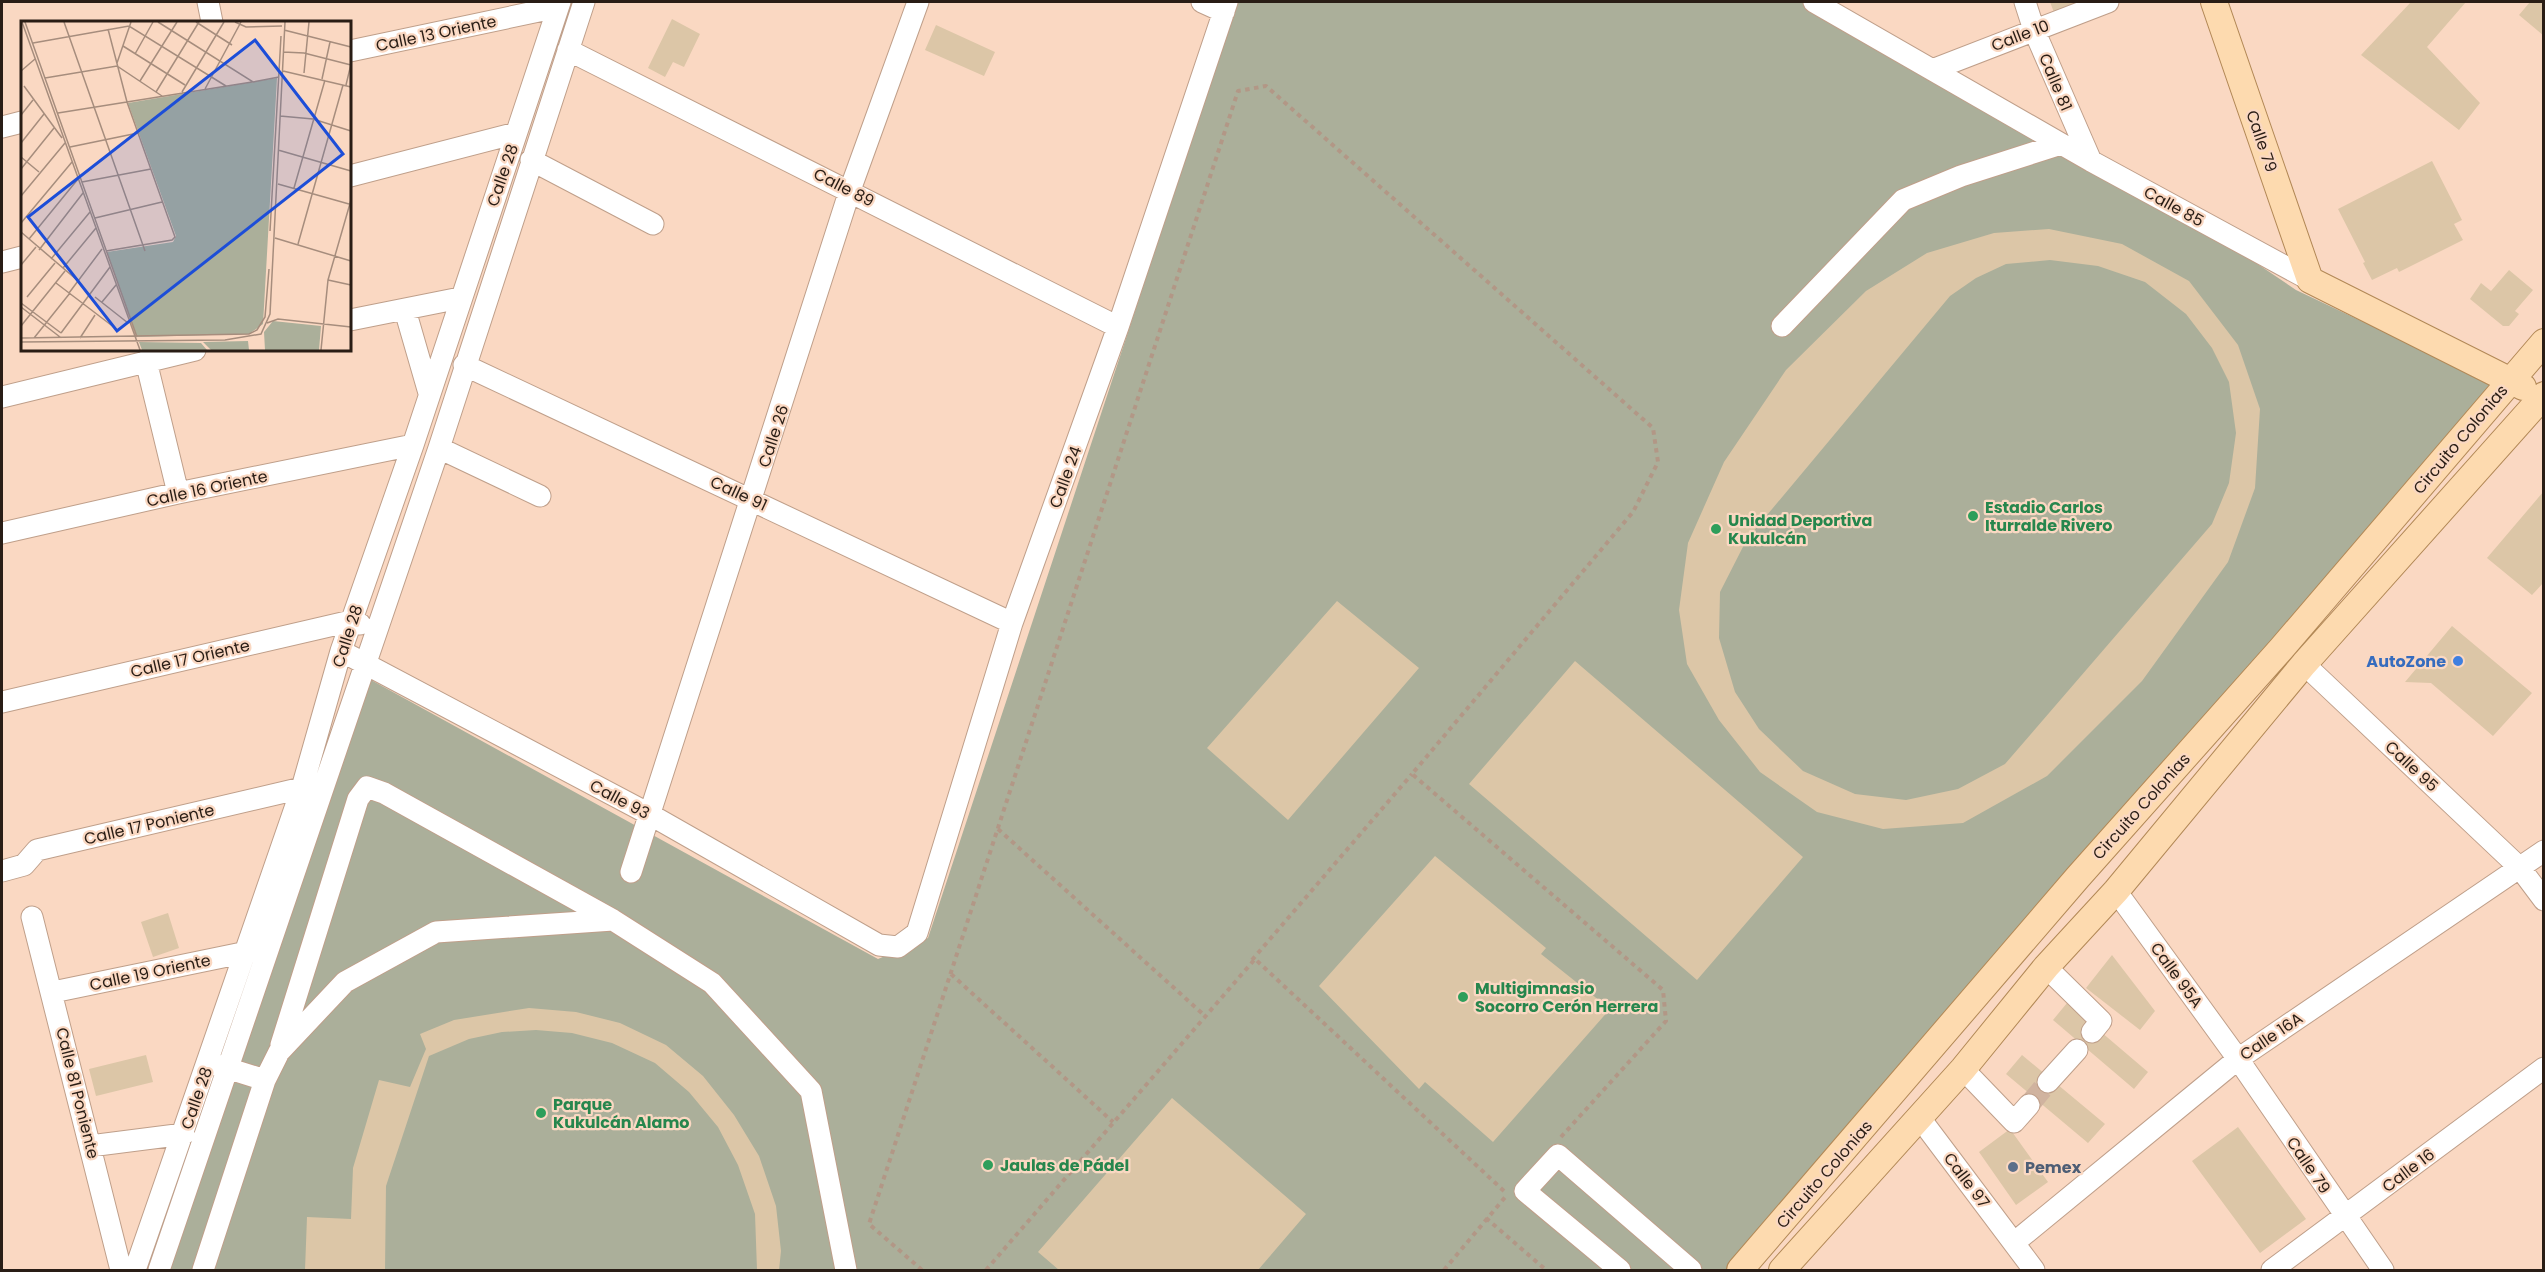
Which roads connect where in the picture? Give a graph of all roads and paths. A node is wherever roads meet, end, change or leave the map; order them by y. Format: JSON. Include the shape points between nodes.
{"nodes":[{"id":1,"x":208,"y":2,"type":"edge"},
{"id":2,"x":584,"y":2,"type":"edge"},
{"id":3,"x":918,"y":2,"type":"edge"},
{"id":4,"x":1202,"y":2,"type":"edge"},
{"id":5,"x":1814,"y":2,"type":"edge"},
{"id":6,"x":2025,"y":2,"type":"edge"},
{"id":7,"x":2108,"y":2,"type":"edge"},
{"id":8,"x":2214,"y":2,"type":"edge"},
{"id":9,"x":559,"y":4,"type":"edge"},
{"id":10,"x":1225,"y":7,"type":"edge"},
{"id":11,"x":212,"y":21,"type":"edge"},
{"id":12,"x":2034,"y":30,"type":"junction"},
{"id":13,"x":568,"y":50,"type":"junction"},
{"id":14,"x":351,"y":51,"type":"edge"},
{"id":15,"x":1932,"y":70,"type":"junction"},
{"id":16,"x":21,"y":122,"type":"edge"},
{"id":17,"x":2,"y":127,"type":"edge"},
{"id":18,"x":516,"y":133,"type":"junction"},
{"id":19,"x":2061,"y":144,"type":"junction"},
{"id":20,"x":531,"y":160,"type":"junction"},
{"id":21,"x":2091,"y":161,"type":"junction"},
{"id":22,"x":351,"y":176,"type":"edge"},
{"id":23,"x":850,"y":190,"type":"junction"},
{"id":24,"x":653,"y":224,"type":"dead end"},
{"id":25,"x":21,"y":256,"type":"edge"},
{"id":26,"x":2,"y":262,"type":"edge"},
{"id":27,"x":2310,"y":280,"type":"junction"},
{"id":28,"x":460,"y":298,"type":"junction"},
{"id":29,"x":405,"y":310,"type":"junction"},
{"id":30,"x":351,"y":320,"type":"edge"},
{"id":31,"x":1782,"y":326,"type":"dead end"},
{"id":32,"x":1118,"y":327,"type":"junction"},
{"id":33,"x":2544,"y":342,"type":"edge"},
{"id":34,"x":191,"y":351,"type":"edge"},
{"id":35,"x":146,"y":361,"type":"junction"},
{"id":36,"x":464,"y":365,"type":"junction"},
{"id":37,"x":2509,"y":380,"type":"junction"},
{"id":38,"x":429,"y":393,"type":"junction"},
{"id":39,"x":2543,"y":396,"type":"edge"},
{"id":40,"x":2,"y":397,"type":"edge"},
{"id":41,"x":413,"y":445,"type":"junction"},
{"id":42,"x":439,"y":448,"type":"junction"},
{"id":43,"x":178,"y":493,"type":"junction"},
{"id":44,"x":540,"y":496,"type":"dead end"},
{"id":45,"x":753,"y":499,"type":"junction"},
{"id":46,"x":2,"y":534,"type":"edge"},
{"id":47,"x":351,"y":621,"type":"junction"},
{"id":48,"x":1012,"y":623,"type":"junction"},
{"id":49,"x":377,"y":630,"type":"junction"},
{"id":50,"x":341,"y":651,"type":"junction"},
{"id":51,"x":367,"y":663,"type":"junction"},
{"id":52,"x":2304,"y":664,"type":"junction"},
{"id":53,"x":2,"y":702,"type":"edge"},
{"id":54,"x":1412,"y":774,"type":"junction"},
{"id":55,"x":302,"y":788,"type":"junction"},
{"id":56,"x":649,"y":814,"type":"junction"},
{"id":57,"x":998,"y":829,"type":"junction"},
{"id":58,"x":2544,"y":851,"type":"edge"},
{"id":59,"x":2520,"y":868,"type":"junction"},
{"id":60,"x":2,"y":871,"type":"edge"},
{"id":61,"x":631,"y":872,"type":"dead end"},
{"id":62,"x":2115,"y":891,"type":"junction"},
{"id":63,"x":2544,"y":900,"type":"edge"},
{"id":64,"x":32,"y":917,"type":"dead end"},
{"id":65,"x":613,"y":920,"type":"junction"},
{"id":66,"x":898,"y":947,"type":"joint"},
{"id":67,"x":247,"y":952,"type":"junction"},
{"id":68,"x":2046,"y":967,"type":"junction"},
{"id":69,"x":951,"y":974,"type":"junction"},
{"id":70,"x":53,"y":992,"type":"junction"},
{"id":71,"x":1204,"y":1015,"type":"junction"},
{"id":72,"x":2092,"y":1032,"type":"dead end"},
{"id":73,"x":2077,"y":1050,"type":"dead end"},
{"id":74,"x":279,"y":1052,"type":"junction"},
{"id":75,"x":2238,"y":1059,"type":"junction"},
{"id":76,"x":209,"y":1063,"type":"junction"},
{"id":77,"x":2544,"y":1068,"type":"edge"},
{"id":78,"x":229,"y":1069,"type":"junction"},
{"id":79,"x":1963,"y":1069,"type":"junction"},
{"id":80,"x":265,"y":1080,"type":"junction"},
{"id":81,"x":2049,"y":1082,"type":"tunnel mouth"},
{"id":82,"x":2029,"y":1105,"type":"tunnel mouth"},
{"id":83,"x":1919,"y":1118,"type":"junction"},
{"id":84,"x":1113,"y":1122,"type":"junction"},
{"id":85,"x":184,"y":1134,"type":"junction"},
{"id":86,"x":1555,"y":1143,"type":"dead end"},
{"id":87,"x":90,"y":1146,"type":"junction"},
{"id":88,"x":1486,"y":1218,"type":"junction"},
{"id":89,"x":2345,"y":1218,"type":"junction"},
{"id":90,"x":2015,"y":1242,"type":"junction"},
{"id":91,"x":121,"y":1270,"type":"edge"},
{"id":92,"x":135,"y":1270,"type":"edge"},
{"id":93,"x":159,"y":1270,"type":"edge"},
{"id":94,"x":203,"y":1270,"type":"edge"},
{"id":95,"x":846,"y":1270,"type":"edge"},
{"id":96,"x":922,"y":1270,"type":"edge"},
{"id":97,"x":986,"y":1270,"type":"edge"},
{"id":98,"x":1444,"y":1270,"type":"edge"},
{"id":99,"x":1546,"y":1270,"type":"edge"},
{"id":100,"x":1620,"y":1270,"type":"edge"},
{"id":101,"x":1691,"y":1270,"type":"edge"},
{"id":102,"x":1740,"y":1270,"type":"edge"},
{"id":103,"x":1782,"y":1270,"type":"edge"},
{"id":104,"x":2034,"y":1270,"type":"edge"},
{"id":105,"x":2272,"y":1270,"type":"edge"},
{"id":106,"x":2383,"y":1270,"type":"edge"}],
"edges":[{"from":1,"to":11,"type":"street"},
{"from":2,"to":13,"type":"street","name":"Calle 28"},
{"from":3,"to":23,"type":"street","name":"Calle 26"},
{"from":4,"to":10,"type":"street"},
{"from":5,"to":15,"type":"street","name":"Calle 85"},
{"from":6,"to":12,"type":"street","name":"Calle 81"},
{"from":7,"to":12,"type":"street","name":"Calle 10"},
{"from":8,"to":27,"type":"main road","name":"Calle 79"},
{"from":9,"to":14,"type":"street","name":"Calle 13 Oriente"},
{"from":9,"to":18,"type":"street","name":"Calle 28"},
{"from":10,"to":32,"type":"street","name":"Calle 24"},
{"from":12,"to":15,"type":"street","name":"Calle 10"},
{"from":12,"to":21,"type":"street","name":"Calle 81"},
{"from":13,"to":20,"type":"street","name":"Calle 28"},
{"from":13,"to":23,"type":"street","name":"Calle 89"},
{"from":15,"to":19,"type":"street","name":"Calle 85"},
{"from":16,"to":17,"type":"street"},
{"from":18,"to":22,"type":"street"},
{"from":18,"to":28,"type":"street","name":"Calle 28"},
{"from":19,"to":21,"type":"street","name":"Calle 85"},
{"from":19,"to":31,"type":"street","via":[[1961,176],[1903,200]]},
{"from":20,"to":24,"type":"street"},
{"from":20,"to":36,"type":"street","name":"Calle 28"},
{"from":21,"to":27,"type":"street","name":"Calle 85"},
{"from":23,"to":32,"type":"street","name":"Calle 89"},
{"from":23,"to":45,"type":"street","name":"Calle 26"},
{"from":25,"to":26,"type":"street"},
{"from":27,"to":37,"type":"main road","name":"Calle 85"},
{"from":28,"to":29,"type":"street"},
{"from":28,"to":38,"type":"street","name":"Calle 28"},
{"from":29,"to":30,"type":"street"},
{"from":29,"to":38,"type":"street"},
{"from":32,"to":48,"type":"street","name":"Calle 24"},
{"from":33,"to":37,"type":"main road","name":"Circuito Colonias"},
{"from":34,"to":35,"type":"street"},
{"from":35,"to":40,"type":"street"},
{"from":35,"to":43,"type":"street"},
{"from":36,"to":42,"type":"street","name":"Calle 28"},
{"from":36,"to":45,"type":"street","name":"Calle 91"},
{"from":37,"to":39,"type":"main road","name":"Calle 85"},
{"from":37,"to":102,"type":"main road","name":"Circuito Colonias","via":[[2281,649],[2078,877]]},
{"from":38,"to":41,"type":"street","name":"Calle 28"},
{"from":39,"to":52,"type":"main road","name":"Circuito Colonias"},
{"from":41,"to":43,"type":"street","name":"Calle 16 Oriente"},
{"from":41,"to":47,"type":"street","name":"Calle 28"},
{"from":42,"to":44,"type":"street"},
{"from":42,"to":49,"type":"street","name":"Calle 28"},
{"from":43,"to":46,"type":"street","name":"Calle 16 Oriente"},
{"from":45,"to":48,"type":"street","name":"Calle 91"},
{"from":45,"to":56,"type":"street","name":"Calle 26"},
{"from":47,"to":49,"type":"street"},
{"from":47,"to":50,"type":"street","name":"Calle 28"},
{"from":47,"to":53,"type":"street","name":"Calle 17 Oriente"},
{"from":48,"to":66,"type":"street","name":"Calle 24","via":[[916,933]]},
{"from":49,"to":51,"type":"street","name":"Calle 28"},
{"from":50,"to":51,"type":"street","name":"Calle 93"},
{"from":50,"to":55,"type":"street","name":"Calle 28"},
{"from":51,"to":56,"type":"street","name":"Calle 93"},
{"from":51,"to":78,"type":"street","name":"Calle 28"},
{"from":52,"to":59,"type":"street","name":"Calle 95"},
{"from":52,"to":62,"type":"main road","name":"Circuito Colonias"},
{"from":54,"to":57,"type":"path","via":[[1633,512],[1658,462],[1653,428],[1266,86],[1238,91]]},
{"from":54,"to":71,"type":"path"},
{"from":54,"to":86,"type":"path","via":[[1664,990],[1666,1021]]},
{"from":55,"to":60,"type":"street","name":"Calle 17 Poniente","via":[[37,850],[24,866]]},
{"from":55,"to":67,"type":"street","name":"Calle 28"},
{"from":56,"to":61,"type":"street","name":"Calle 26"},
{"from":56,"to":66,"type":"street","name":"Calle 93","via":[[879,945]]},
{"from":57,"to":69,"type":"path"},
{"from":57,"to":71,"type":"path"},
{"from":58,"to":59,"type":"street","name":"Calle 16A"},
{"from":59,"to":63,"type":"street","name":"Calle 95"},
{"from":59,"to":75,"type":"street","name":"Calle 16A"},
{"from":62,"to":68,"type":"main road","name":"Circuito Colonias"},
{"from":62,"to":75,"type":"street","name":"Calle 95A"},
{"from":64,"to":70,"type":"street","name":"Calle 81 Poniente"},
{"from":65,"to":74,"type":"street","via":[[436,932],[345,982]]},
{"from":65,"to":74,"type":"street","via":[[367,787],[358,799]]},
{"from":65,"to":95,"type":"street","via":[[712,983],[811,1091]]},
{"from":67,"to":70,"type":"street","name":"Calle 19 Oriente"},
{"from":67,"to":76,"type":"street","name":"Calle 28"},
{"from":68,"to":72,"type":"street","via":[[2101,1022]]},
{"from":68,"to":79,"type":"main road","name":"Circuito Colonias"},
{"from":69,"to":84,"type":"path"},
{"from":69,"to":96,"type":"path","via":[[870,1224]]},
{"from":70,"to":87,"type":"street","name":"Calle 81 Poniente"},
{"from":71,"to":84,"type":"path"},
{"from":73,"to":81,"type":"street"},
{"from":74,"to":80,"type":"street"},
{"from":75,"to":89,"type":"street","name":"Calle 79"},
{"from":75,"to":90,"type":"street","name":"Calle 16A"},
{"from":76,"to":78,"type":"street"},
{"from":76,"to":85,"type":"street","name":"Calle 28"},
{"from":77,"to":89,"type":"street","name":"Calle 16"},
{"from":78,"to":80,"type":"street"},
{"from":78,"to":93,"type":"street","name":"Calle 28"},
{"from":79,"to":82,"type":"street","via":[[2014,1122]]},
{"from":79,"to":83,"type":"main road","name":"Circuito Colonias"},
{"from":80,"to":94,"type":"street"},
{"from":83,"to":90,"type":"street","name":"Calle 97"},
{"from":83,"to":103,"type":"main road","name":"Circuito Colonias"},
{"from":84,"to":97,"type":"path"},
{"from":85,"to":87,"type":"street"},
{"from":85,"to":92,"type":"street","name":"Calle 28"},
{"from":87,"to":91,"type":"street","name":"Calle 81 Poniente"},
{"from":88,"to":97,"type":"path","via":[[1508,1195],[1255,959]]},
{"from":88,"to":98,"type":"path"},
{"from":88,"to":99,"type":"path"},
{"from":89,"to":105,"type":"street","name":"Calle 16"},
{"from":89,"to":106,"type":"street","name":"Calle 79"},
{"from":90,"to":104,"type":"street"},
{"from":100,"to":101,"type":"street","via":[[1526,1191],[1558,1155]]}]}
